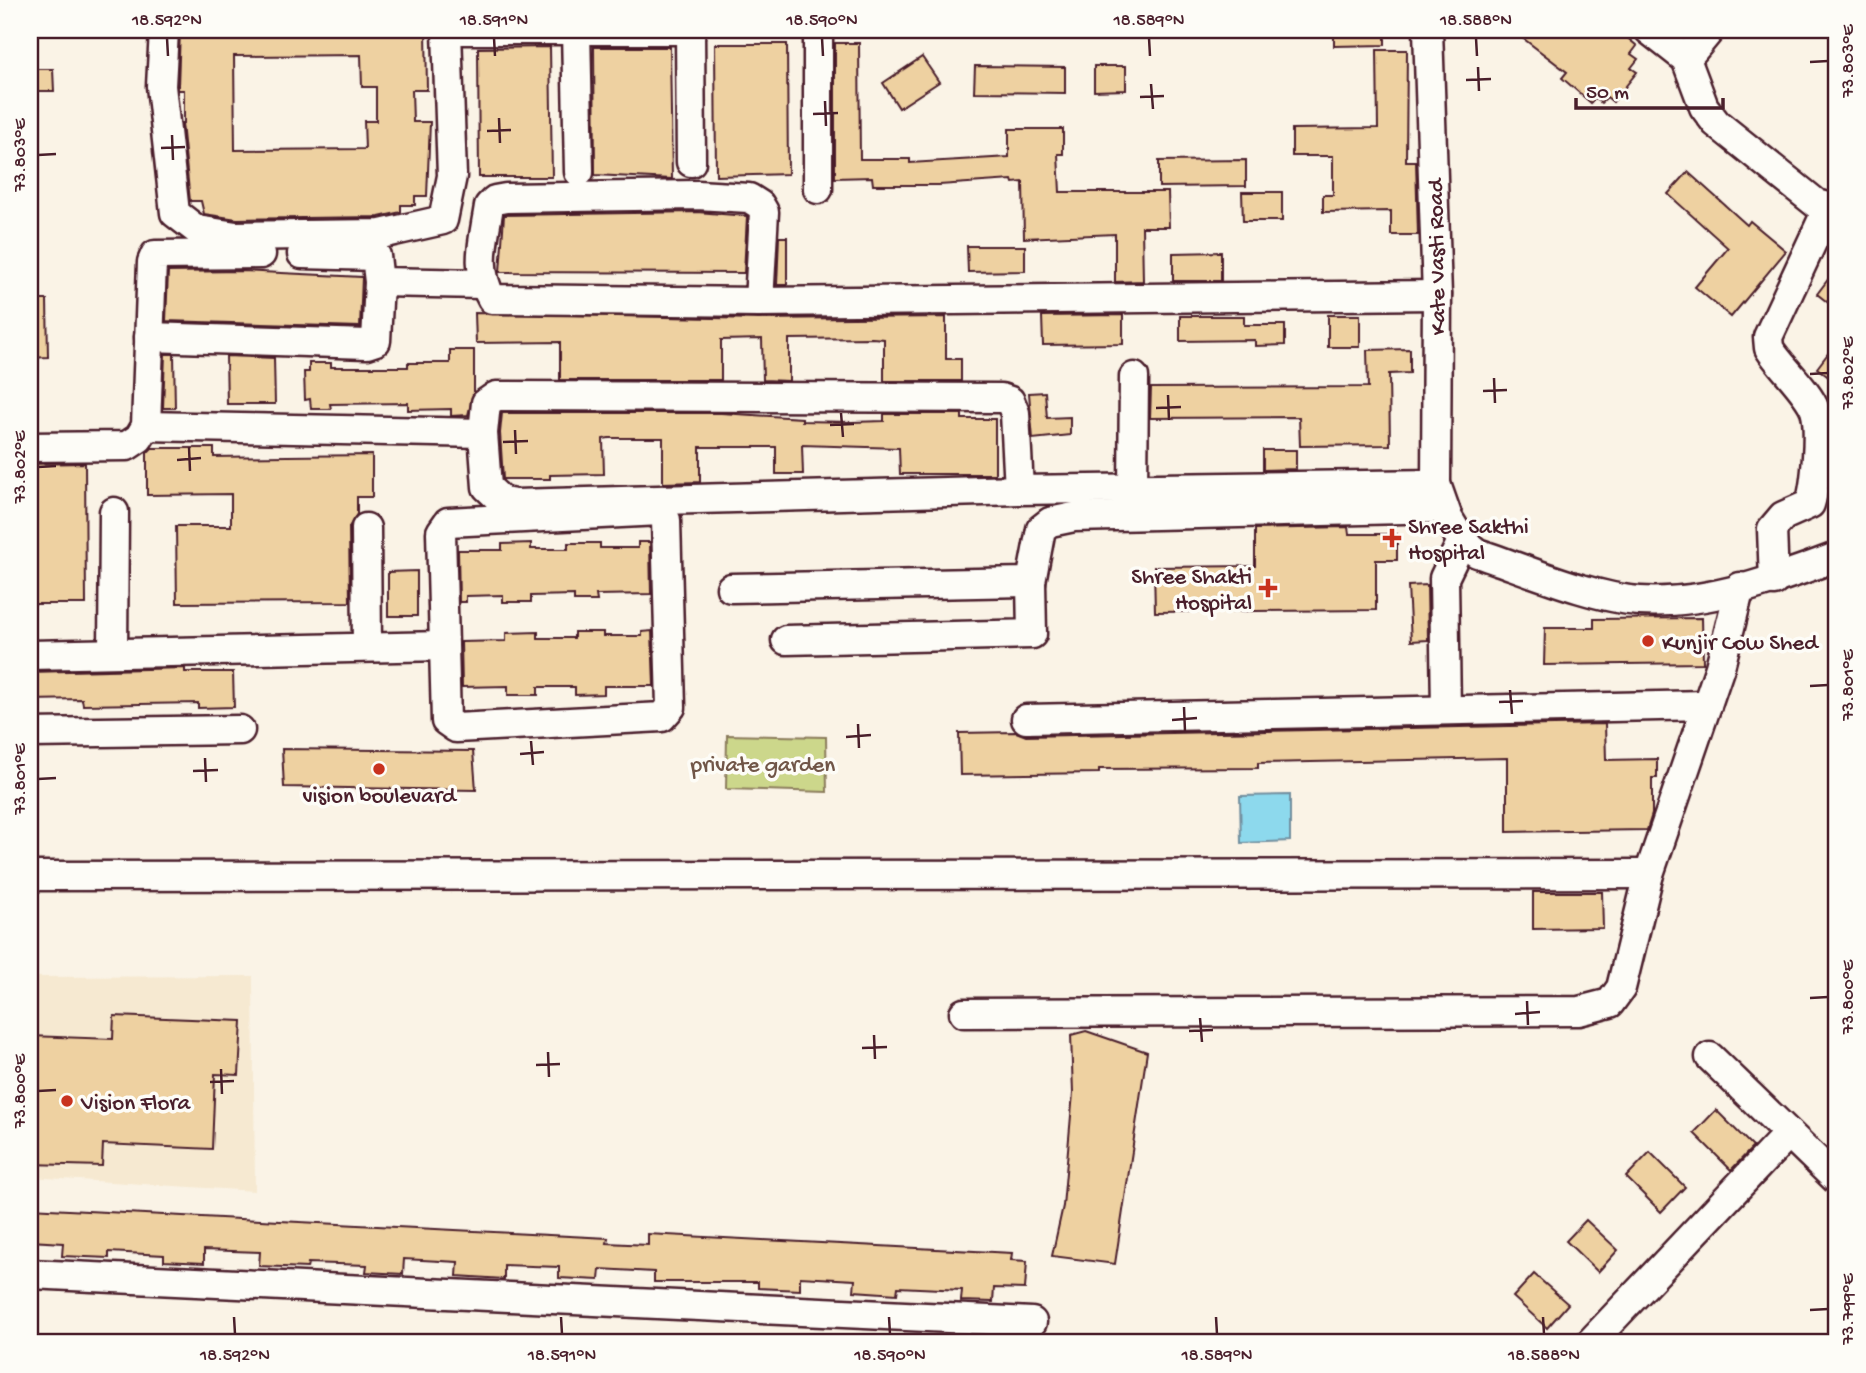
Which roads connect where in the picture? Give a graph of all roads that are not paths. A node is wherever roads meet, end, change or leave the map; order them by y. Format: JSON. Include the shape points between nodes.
{"nodes":[{"id":1,"x":163,"y":30,"type":"edge"},
{"id":2,"x":446,"y":30,"type":"edge"},
{"id":3,"x":576,"y":30,"type":"edge"},
{"id":4,"x":654,"y":30,"type":"edge"},
{"id":5,"x":691,"y":30,"type":"edge"},
{"id":6,"x":818,"y":30,"type":"edge"},
{"id":7,"x":1429,"y":30,"type":"edge"},
{"id":8,"x":1649,"y":30,"type":"edge"},
{"id":9,"x":1710,"y":30,"type":"edge"},
{"id":10,"x":1686,"y":59,"type":"junction"},
{"id":11,"x":691,"y":162,"type":"dead end"},
{"id":12,"x":579,"y":172,"type":"dead end"},
{"id":13,"x":818,"y":190,"type":"dead end"},
{"id":14,"x":1832,"y":209,"type":"edge"},
{"id":15,"x":379,"y":282,"type":"junction"},
{"id":16,"x":483,"y":284,"type":"junction"},
{"id":17,"x":1437,"y":295,"type":"junction"},
{"id":18,"x":759,"y":302,"type":"junction"},
{"id":19,"x":149,"y":337,"type":"junction"},
{"id":20,"x":1134,"y":377,"type":"dead end"},
{"id":21,"x":146,"y":426,"type":"junction"},
{"id":22,"x":483,"y":433,"type":"junction"},
{"id":23,"x":30,"y":447,"type":"edge"},
{"id":24,"x":1133,"y":489,"type":"junction"},
{"id":25,"x":1019,"y":490,"type":"junction"},
{"id":26,"x":1440,"y":496,"type":"junction"},
{"id":27,"x":114,"y":512,"type":"dead end"},
{"id":28,"x":366,"y":528,"type":"dead end"},
{"id":29,"x":1462,"y":541,"type":"junction"},
{"id":30,"x":1836,"y":557,"type":"edge"},
{"id":31,"x":1774,"y":581,"type":"junction"},
{"id":32,"x":1031,"y":582,"type":"junction"},
{"id":33,"x":1740,"y":587,"type":"junction"},
{"id":34,"x":731,"y":588,"type":"dead end"},
{"id":35,"x":786,"y":640,"type":"dead end"},
{"id":36,"x":444,"y":646,"type":"junction"},
{"id":37,"x":367,"y":647,"type":"junction"},
{"id":38,"x":113,"y":653,"type":"junction"},
{"id":39,"x":30,"y":655,"type":"edge"},
{"id":40,"x":1707,"y":705,"type":"junction"},
{"id":41,"x":1446,"y":710,"type":"junction"},
{"id":42,"x":1026,"y":719,"type":"dead end"},
{"id":43,"x":240,"y":730,"type":"dead end"},
{"id":44,"x":30,"y":733,"type":"edge"},
{"id":45,"x":1649,"y":874,"type":"junction"},
{"id":46,"x":30,"y":876,"type":"edge"},
{"id":47,"x":964,"y":1013,"type":"dead end"},
{"id":48,"x":1710,"y":1057,"type":"dead end"},
{"id":49,"x":1788,"y":1134,"type":"junction"},
{"id":50,"x":1836,"y":1179,"type":"edge"},
{"id":51,"x":30,"y":1274,"type":"edge"},
{"id":52,"x":1032,"y":1322,"type":"dead end"},
{"id":53,"x":1590,"y":1343,"type":"edge"}],
"edges":[{"from":1,"to":2,"type":"street","via":[[161,86],[175,214],[197,230],[236,236],[381,234],[443,220],[452,176]]},
{"from":2,"to":3,"type":"street"},
{"from":3,"to":4,"type":"street"},
{"from":3,"to":12,"type":"street"},
{"from":4,"to":5,"type":"street"},
{"from":5,"to":11,"type":"street"},
{"from":6,"to":13,"type":"street"},
{"from":7,"to":17,"type":"street","name":"Kate Vasti Road"},
{"from":8,"to":10,"type":"street"},
{"from":9,"to":10,"type":"street"},
{"from":10,"to":14,"type":"street","via":[[1704,107],[1716,123],[1817,204]]},
{"from":14,"to":31,"type":"street","via":[[1768,337],[1769,348],[1811,403],[1816,421],[1815,491],[1810,504],[1783,516],[1772,529]]},
{"from":15,"to":16,"type":"street"},
{"from":15,"to":19,"type":"street","via":[[376,341],[367,344]]},
{"from":15,"to":19,"type":"street","via":[[379,263],[371,255],[155,255]]},
{"from":16,"to":18,"type":"street","via":[[492,299]]},
{"from":16,"to":18,"type":"street","via":[[480,266],[489,206],[495,200],[749,198],[764,212]]},
{"from":17,"to":18,"type":"street"},
{"from":17,"to":26,"type":"street","name":"Kate Vasti Road"},
{"from":19,"to":21,"type":"street"},
{"from":20,"to":24,"type":"street"},
{"from":21,"to":22,"type":"street"},
{"from":21,"to":23,"type":"street","via":[[127,446]]},
{"from":22,"to":25,"type":"street","via":[[487,487],[503,502],[516,504]]},
{"from":22,"to":25,"type":"street","via":[[486,403],[495,396],[1001,398],[1010,401],[1016,412]]},
{"from":24,"to":25,"type":"street"},
{"from":24,"to":26,"type":"street"},
{"from":26,"to":29,"type":"street"},
{"from":26,"to":32,"type":"street","via":[[1061,519],[1041,529]]},
{"from":27,"to":38,"type":"street"},
{"from":28,"to":37,"type":"street"},
{"from":29,"to":33,"type":"street","via":[[1477,553],[1606,595],[1639,601],[1674,601]]},
{"from":29,"to":41,"type":"street","via":[[1444,578]]},
{"from":30,"to":31,"type":"street"},
{"from":31,"to":33,"type":"street"},
{"from":32,"to":34,"type":"street"},
{"from":32,"to":35,"type":"street","via":[[1032,634]]},
{"from":33,"to":40,"type":"street"},
{"from":36,"to":36,"type":"street","via":[[446,721],[456,728],[662,717],[670,706],[666,520],[660,511],[448,522],[441,532]]},
{"from":36,"to":37,"type":"street"},
{"from":37,"to":38,"type":"street"},
{"from":38,"to":39,"type":"street"},
{"from":40,"to":41,"type":"street"},
{"from":40,"to":45,"type":"street"},
{"from":41,"to":42,"type":"street"},
{"from":43,"to":44,"type":"street"},
{"from":45,"to":46,"type":"street"},
{"from":45,"to":47,"type":"street","via":[[1621,988],[1610,1003],[1597,1009]]},
{"from":48,"to":49,"type":"street"},
{"from":49,"to":50,"type":"street"},
{"from":49,"to":53,"type":"street"},
{"from":51,"to":52,"type":"street"}]}
